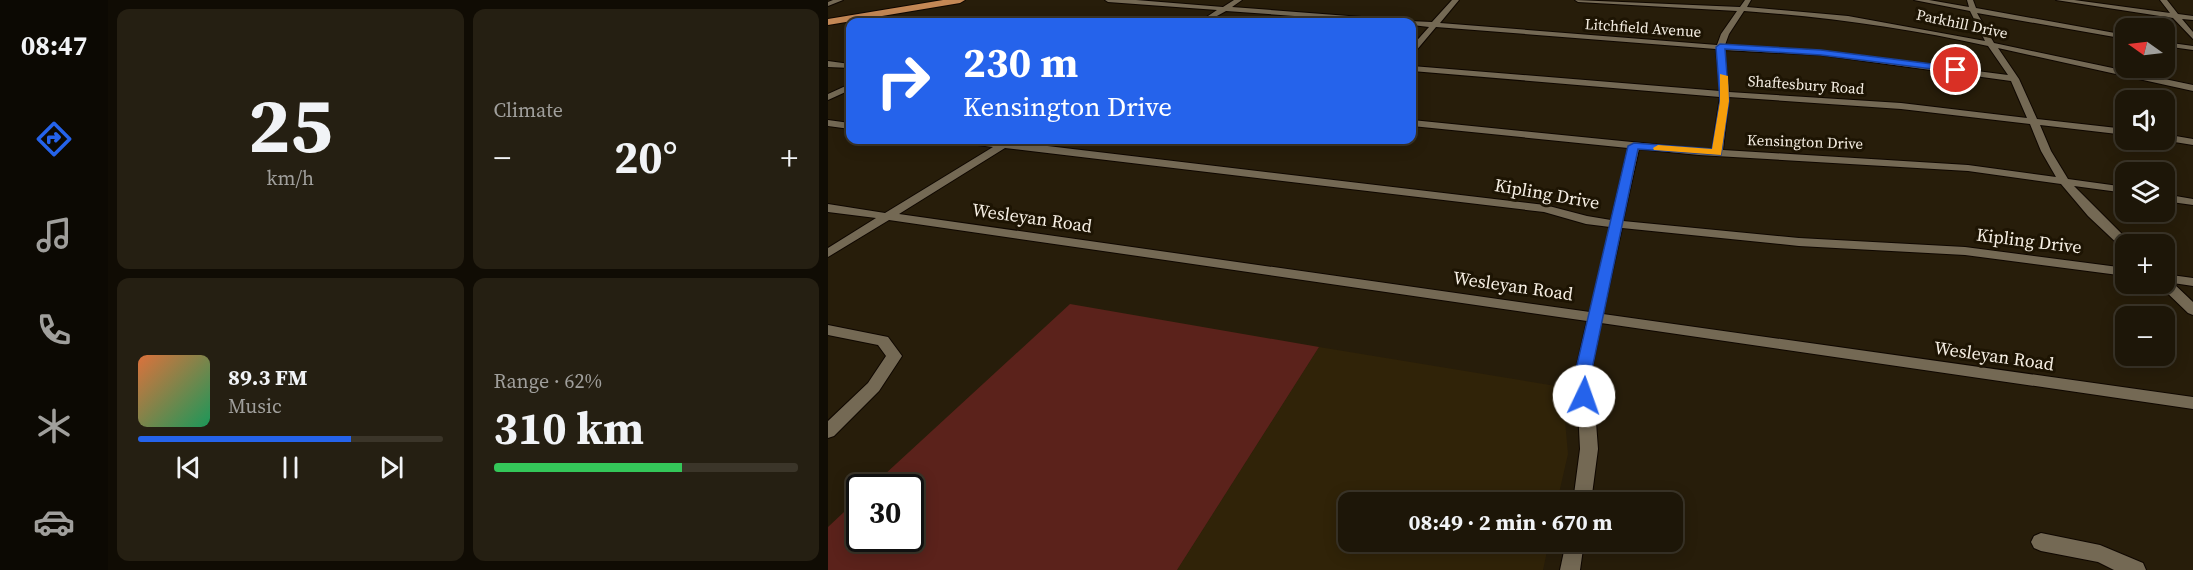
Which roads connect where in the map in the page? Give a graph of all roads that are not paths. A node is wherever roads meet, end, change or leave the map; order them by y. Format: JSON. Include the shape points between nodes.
{"nodes":[{"id":1,"x":840,"y":0,"type":"edge"},
{"id":2,"x":960,"y":0,"type":"edge"},
{"id":3,"x":1108,"y":0,"type":"edge"},
{"id":4,"x":1239,"y":0,"type":"edge"},
{"id":5,"x":1456,"y":0,"type":"edge"},
{"id":6,"x":1578,"y":0,"type":"edge"},
{"id":7,"x":1748,"y":0,"type":"edge"},
{"id":8,"x":1917,"y":0,"type":"edge"},
{"id":9,"x":2059,"y":0,"type":"edge"},
{"id":10,"x":2163,"y":0,"type":"edge"},
{"id":11,"x":828,"y":4,"type":"edge"},
{"id":12,"x":1971,"y":5,"type":"edge"},
{"id":13,"x":1224,"y":9,"type":"junction"},
{"id":14,"x":1742,"y":10,"type":"junction"},
{"id":15,"x":2178,"y":16,"type":"junction"},
{"id":16,"x":852,"y":18,"type":"edge"},
{"id":17,"x":1209,"y":18,"type":"edge"},
{"id":18,"x":1347,"y":18,"type":"edge"},
{"id":19,"x":2193,"y":18,"type":"edge"},
{"id":20,"x":846,"y":19,"type":"edge"},
{"id":21,"x":828,"y":22,"type":"edge"},
{"id":22,"x":1416,"y":23,"type":"edge"},
{"id":23,"x":1434,"y":25,"type":"junction"},
{"id":24,"x":2115,"y":36,"type":"edge"},
{"id":25,"x":2193,"y":37,"type":"edge"},
{"id":26,"x":1991,"y":44,"type":"junction"},
{"id":27,"x":1416,"y":45,"type":"edge"},
{"id":28,"x":2175,"y":46,"type":"edge"},
{"id":29,"x":1720,"y":47,"type":"junction"},
{"id":30,"x":2193,"y":48,"type":"edge"},
{"id":31,"x":828,"y":64,"type":"edge"},
{"id":32,"x":846,"y":66,"type":"edge"},
{"id":33,"x":1416,"y":68,"type":"edge"},
{"id":34,"x":2015,"y":79,"type":"junction"},
{"id":35,"x":2193,"y":88,"type":"edge"},
{"id":36,"x":846,"y":89,"type":"edge"},
{"id":37,"x":1725,"y":95,"type":"junction"},
{"id":38,"x":828,"y":97,"type":"edge"},
{"id":39,"x":2034,"y":120,"type":"junction"},
{"id":40,"x":828,"y":123,"type":"edge"},
{"id":41,"x":1416,"y":123,"type":"edge"},
{"id":42,"x":846,"y":125,"type":"edge"},
{"id":43,"x":2115,"y":131,"type":"edge"},
{"id":44,"x":2175,"y":139,"type":"edge"},
{"id":45,"x":2193,"y":142,"type":"edge"},
{"id":46,"x":1004,"y":144,"type":"edge"},
{"id":47,"x":1023,"y":144,"type":"edge"},
{"id":48,"x":1634,"y":146,"type":"junction"},
{"id":49,"x":1717,"y":153,"type":"junction"},
{"id":50,"x":2065,"y":180,"type":"junction"},
{"id":51,"x":2115,"y":188,"type":"edge"},
{"id":52,"x":2175,"y":199,"type":"edge"},
{"id":53,"x":2193,"y":202,"type":"edge"},
{"id":54,"x":828,"y":207,"type":"edge"},
{"id":55,"x":888,"y":216,"type":"junction"},
{"id":56,"x":1616,"y":224,"type":"junction"},
{"id":57,"x":2115,"y":235,"type":"edge"},
{"id":58,"x":828,"y":253,"type":"edge"},
{"id":59,"x":2115,"y":271,"type":"edge"},
{"id":60,"x":2175,"y":281,"type":"edge"},
{"id":61,"x":2193,"y":282,"type":"edge"},
{"id":62,"x":2175,"y":291,"type":"edge"},
{"id":63,"x":2193,"y":310,"type":"edge"},
{"id":64,"x":1597,"y":316,"type":"junction"},
{"id":65,"x":828,"y":330,"type":"edge"},
{"id":66,"x":2193,"y":403,"type":"edge"},
{"id":67,"x":828,"y":430,"type":"edge"},
{"id":68,"x":1583,"y":492,"type":"edge"},
{"id":69,"x":2041,"y":542,"type":"dead end"},
{"id":70,"x":1573,"y":552,"type":"edge"},
{"id":71,"x":1570,"y":570,"type":"edge"},
{"id":72,"x":2136,"y":570,"type":"edge"}],
"edges":[{"from":1,"to":11,"type":"street"},
{"from":2,"to":16,"type":"main road"},
{"from":3,"to":13,"type":"street"},
{"from":4,"to":13,"type":"street"},
{"from":5,"to":23,"type":"street"},
{"from":6,"to":14,"type":"street","name":"Parkhill Drive"},
{"from":7,"to":14,"type":"street"},
{"from":8,"to":12,"type":"street"},
{"from":9,"to":15,"type":"street"},
{"from":10,"to":15,"type":"street"},
{"from":12,"to":24,"type":"street"},
{"from":12,"to":26,"type":"street"},
{"from":13,"to":17,"type":"street"},
{"from":13,"to":18,"type":"street"},
{"from":14,"to":26,"type":"street","name":"Parkhill Drive","via":[[1873,22]]},
{"from":14,"to":29,"type":"street"},
{"from":15,"to":19,"type":"street"},
{"from":15,"to":25,"type":"street"},
{"from":20,"to":21,"type":"main road"},
{"from":22,"to":23,"type":"street","name":"Litchfield Avenue"},
{"from":23,"to":27,"type":"street"},
{"from":23,"to":29,"type":"street","name":"Litchfield Avenue"},
{"from":26,"to":34,"type":"street"},
{"from":26,"to":35,"type":"street","name":"Parkhill Drive"},
{"from":28,"to":30,"type":"street"},
{"from":29,"to":34,"type":"street","name":"Litchfield Avenue","via":[[1877,58]]},
{"from":29,"to":37,"type":"street"},
{"from":31,"to":32,"type":"street"},
{"from":33,"to":37,"type":"street","name":"Shaftesbury Road"},
{"from":34,"to":39,"type":"street"},
{"from":36,"to":38,"type":"street"},
{"from":37,"to":39,"type":"street","name":"Shaftesbury Road"},
{"from":37,"to":49,"type":"street"},
{"from":39,"to":43,"type":"street","name":"Shaftesbury Road"},
{"from":39,"to":50,"type":"street","via":[[2046,151]]},
{"from":40,"to":42,"type":"street"},
{"from":41,"to":48,"type":"street","name":"Kensington Drive"},
{"from":44,"to":45,"type":"street"},
{"from":46,"to":55,"type":"street"},
{"from":47,"to":56,"type":"street","name":"Kipling Drive","via":[[1545,209]]},
{"from":48,"to":49,"type":"street","name":"Kensington Drive"},
{"from":48,"to":56,"type":"street"},
{"from":49,"to":50,"type":"street","name":"Kensington Drive","via":[[1905,162]]},
{"from":50,"to":51,"type":"street","name":"Kensington Drive"},
{"from":50,"to":57,"type":"street"},
{"from":52,"to":53,"type":"street"},
{"from":54,"to":55,"type":"street","name":"Wesleyan Road"},
{"from":55,"to":58,"type":"street"},
{"from":55,"to":64,"type":"street","name":"Wesleyan Road"},
{"from":56,"to":59,"type":"street","name":"Kipling Drive","via":[[1779,240],[1953,250]]},
{"from":56,"to":64,"type":"street"},
{"from":60,"to":61,"type":"street"},
{"from":62,"to":63,"type":"street"},
{"from":64,"to":66,"type":"street","name":"Wesleyan Road"},
{"from":64,"to":68,"type":"street","via":[[1584,369],[1589,458]]},
{"from":65,"to":67,"type":"street","via":[[883,341],[894,355],[884,377]]},
{"from":69,"to":72,"type":"street","via":[[2100,554]]},
{"from":70,"to":71,"type":"street"}]}
